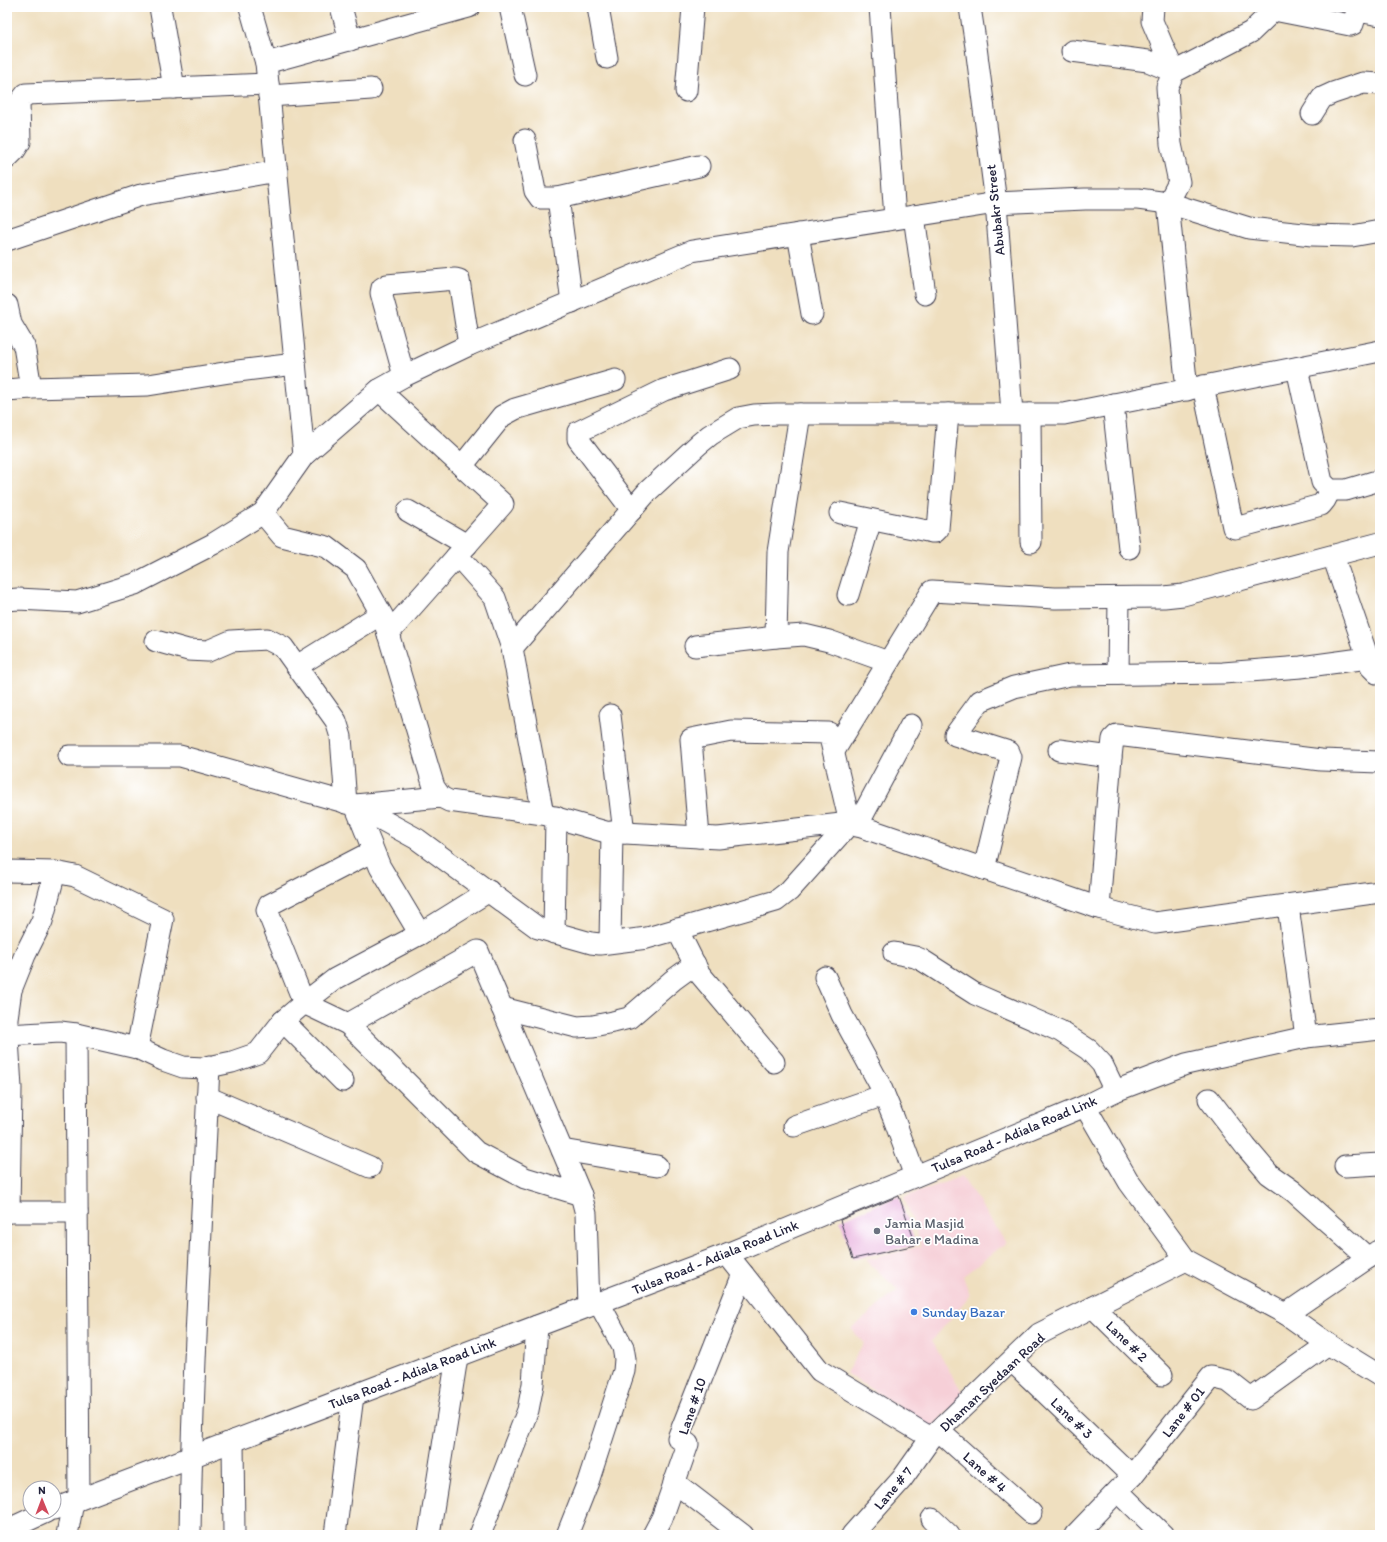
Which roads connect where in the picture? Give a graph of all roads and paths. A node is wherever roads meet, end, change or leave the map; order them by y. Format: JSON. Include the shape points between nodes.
{"nodes":[{"id":1,"x":160,"y":7,"type":"edge"},
{"id":2,"x":250,"y":7,"type":"edge"},
{"id":3,"x":341,"y":7,"type":"edge"},
{"id":4,"x":469,"y":7,"type":"edge"},
{"id":5,"x":510,"y":7,"type":"edge"},
{"id":6,"x":598,"y":7,"type":"edge"},
{"id":7,"x":693,"y":7,"type":"edge"},
{"id":8,"x":880,"y":7,"type":"edge"},
{"id":9,"x":970,"y":7,"type":"edge"},
{"id":10,"x":1153,"y":7,"type":"edge"},
{"id":11,"x":1275,"y":8,"type":"edge"},
{"id":12,"x":427,"y":13,"type":"edge"},
{"id":13,"x":1380,"y":15,"type":"edge"},
{"id":14,"x":350,"y":40,"type":"junction"},
{"id":15,"x":1072,"y":51,"type":"dead end"},
{"id":16,"x":607,"y":58,"type":"dead end"},
{"id":17,"x":266,"y":63,"type":"junction"},
{"id":18,"x":1174,"y":72,"type":"junction"},
{"id":19,"x":525,"y":75,"type":"dead end"},
{"id":20,"x":1380,"y":84,"type":"edge"},
{"id":21,"x":174,"y":88,"type":"junction"},
{"id":22,"x":371,"y":89,"type":"dead end"},
{"id":23,"x":269,"y":90,"type":"junction"},
{"id":24,"x":686,"y":91,"type":"dead end"},
{"id":25,"x":1312,"y":114,"type":"dead end"},
{"id":26,"x":525,"y":140,"type":"dead end"},
{"id":27,"x":7,"y":158,"type":"edge"},
{"id":28,"x":699,"y":166,"type":"dead end"},
{"id":29,"x":276,"y":171,"type":"junction"},
{"id":30,"x":558,"y":198,"type":"junction"},
{"id":31,"x":996,"y":203,"type":"junction"},
{"id":32,"x":1168,"y":203,"type":"junction"},
{"id":33,"x":904,"y":217,"type":"junction"},
{"id":34,"x":1380,"y":231,"type":"edge"},
{"id":35,"x":798,"y":234,"type":"junction"},
{"id":36,"x":7,"y":240,"type":"edge"},
{"id":37,"x":925,"y":294,"type":"dead end"},
{"id":38,"x":572,"y":302,"type":"junction"},
{"id":39,"x":7,"y":306,"type":"edge"},
{"id":40,"x":812,"y":314,"type":"dead end"},
{"id":41,"x":469,"y":345,"type":"junction"},
{"id":42,"x":1380,"y":351,"type":"edge"},
{"id":43,"x":295,"y":364,"type":"junction"},
{"id":44,"x":1296,"y":368,"type":"junction"},
{"id":45,"x":730,"y":369,"type":"dead end"},
{"id":46,"x":404,"y":376,"type":"junction"},
{"id":47,"x":615,"y":380,"type":"dead end"},
{"id":48,"x":31,"y":388,"type":"junction"},
{"id":49,"x":1195,"y":388,"type":"junction"},
{"id":50,"x":7,"y":390,"type":"edge"},
{"id":51,"x":379,"y":390,"type":"junction"},
{"id":52,"x":1113,"y":404,"type":"junction"},
{"id":53,"x":800,"y":414,"type":"junction"},
{"id":54,"x":948,"y":414,"type":"junction"},
{"id":55,"x":1021,"y":414,"type":"junction"},
{"id":56,"x":304,"y":455,"type":"junction"},
{"id":57,"x":462,"y":466,"type":"junction"},
{"id":58,"x":1380,"y":480,"type":"edge"},
{"id":59,"x":1330,"y":490,"type":"junction"},
{"id":60,"x":632,"y":510,"type":"junction"},
{"id":61,"x":408,"y":511,"type":"dead end"},
{"id":62,"x":263,"y":513,"type":"junction"},
{"id":63,"x":840,"y":513,"type":"dead end"},
{"id":64,"x":871,"y":520,"type":"junction"},
{"id":65,"x":1031,"y":542,"type":"dead end"},
{"id":66,"x":1380,"y":543,"type":"edge"},
{"id":67,"x":1130,"y":548,"type":"dead end"},
{"id":68,"x":462,"y":551,"type":"junction"},
{"id":69,"x":1333,"y":556,"type":"junction"},
{"id":70,"x":848,"y":595,"type":"dead end"},
{"id":71,"x":1119,"y":598,"type":"junction"},
{"id":72,"x":7,"y":600,"type":"edge"},
{"id":73,"x":385,"y":624,"type":"junction"},
{"id":74,"x":776,"y":637,"type":"junction"},
{"id":75,"x":156,"y":641,"type":"dead end"},
{"id":76,"x":695,"y":646,"type":"dead end"},
{"id":77,"x":512,"y":648,"type":"junction"},
{"id":78,"x":888,"y":662,"type":"junction"},
{"id":79,"x":297,"y":666,"type":"junction"},
{"id":80,"x":1374,"y":666,"type":"edge"},
{"id":81,"x":1118,"y":674,"type":"junction"},
{"id":82,"x":610,"y":715,"type":"dead end"},
{"id":83,"x":911,"y":725,"type":"dead end"},
{"id":84,"x":1059,"y":750,"type":"dead end"},
{"id":85,"x":834,"y":751,"type":"junction"},
{"id":86,"x":69,"y":756,"type":"dead end"},
{"id":87,"x":1111,"y":757,"type":"junction"},
{"id":88,"x":1380,"y":762,"type":"edge"},
{"id":89,"x":441,"y":797,"type":"junction"},
{"id":90,"x":351,"y":804,"type":"junction"},
{"id":91,"x":550,"y":816,"type":"junction"},
{"id":92,"x":854,"y":824,"type":"junction"},
{"id":93,"x":618,"y":833,"type":"junction"},
{"id":94,"x":699,"y":837,"type":"junction"},
{"id":95,"x":373,"y":851,"type":"junction"},
{"id":96,"x":984,"y":869,"type":"junction"},
{"id":97,"x":7,"y":871,"type":"edge"},
{"id":98,"x":55,"y":872,"type":"junction"},
{"id":99,"x":489,"y":891,"type":"junction"},
{"id":100,"x":1380,"y":892,"type":"edge"},
{"id":101,"x":1288,"y":906,"type":"junction"},
{"id":102,"x":1099,"y":908,"type":"junction"},
{"id":103,"x":676,"y":929,"type":"junction"},
{"id":104,"x":554,"y":933,"type":"junction"},
{"id":105,"x":420,"y":934,"type":"junction"},
{"id":106,"x":610,"y":942,"type":"junction"},
{"id":107,"x":894,"y":953,"type":"dead end"},
{"id":108,"x":695,"y":964,"type":"junction"},
{"id":109,"x":825,"y":977,"type":"dead end"},
{"id":110,"x":304,"y":1002,"type":"junction"},
{"id":111,"x":502,"y":1008,"type":"junction"},
{"id":112,"x":283,"y":1021,"type":"junction"},
{"id":113,"x":348,"y":1024,"type":"junction"},
{"id":114,"x":7,"y":1027,"type":"edge"},
{"id":115,"x":1380,"y":1029,"type":"edge"},
{"id":116,"x":76,"y":1034,"type":"junction"},
{"id":117,"x":1306,"y":1037,"type":"junction"},
{"id":118,"x":137,"y":1048,"type":"junction"},
{"id":119,"x":774,"y":1062,"type":"dead end"},
{"id":120,"x":209,"y":1066,"type":"junction"},
{"id":121,"x":343,"y":1081,"type":"dead end"},
{"id":122,"x":1115,"y":1091,"type":"junction"},
{"id":123,"x":884,"y":1095,"type":"junction"},
{"id":124,"x":208,"y":1097,"type":"junction"},
{"id":125,"x":1209,"y":1099,"type":"dead end"},
{"id":126,"x":1085,"y":1106,"type":"junction"},
{"id":127,"x":794,"y":1126,"type":"dead end"},
{"id":128,"x":9,"y":1129,"type":"edge"},
{"id":129,"x":562,"y":1150,"type":"junction"},
{"id":130,"x":1380,"y":1164,"type":"edge"},
{"id":131,"x":657,"y":1166,"type":"dead end"},
{"id":132,"x":1345,"y":1166,"type":"dead end"},
{"id":133,"x":370,"y":1167,"type":"dead end"},
{"id":134,"x":915,"y":1176,"type":"junction"},
{"id":135,"x":581,"y":1195,"type":"junction"},
{"id":136,"x":8,"y":1212,"type":"edge"},
{"id":137,"x":77,"y":1212,"type":"junction"},
{"id":138,"x":727,"y":1254,"type":"junction"},
{"id":139,"x":1374,"y":1254,"type":"edge"},
{"id":140,"x":1186,"y":1260,"type":"junction"},
{"id":141,"x":743,"y":1274,"type":"junction"},
{"id":142,"x":594,"y":1304,"type":"junction"},
{"id":143,"x":1093,"y":1307,"type":"junction"},
{"id":144,"x":1286,"y":1314,"type":"junction"},
{"id":145,"x":537,"y":1326,"type":"junction"},
{"id":146,"x":1328,"y":1344,"type":"junction"},
{"id":147,"x":456,"y":1357,"type":"junction"},
{"id":148,"x":1012,"y":1361,"type":"junction"},
{"id":149,"x":1162,"y":1375,"type":"dead end"},
{"id":150,"x":1380,"y":1376,"type":"edge"},
{"id":151,"x":353,"y":1396,"type":"junction"},
{"id":152,"x":935,"y":1434,"type":"junction"},
{"id":153,"x":233,"y":1441,"type":"junction"},
{"id":154,"x":191,"y":1457,"type":"junction"},
{"id":155,"x":1132,"y":1476,"type":"junction"},
{"id":156,"x":674,"y":1482,"type":"junction"},
{"id":157,"x":1118,"y":1491,"type":"junction"},
{"id":158,"x":69,"y":1503,"type":"edge"},
{"id":159,"x":1031,"y":1513,"type":"dead end"},
{"id":160,"x":932,"y":1519,"type":"dead end"},
{"id":161,"x":29,"y":1520,"type":"edge"},
{"id":162,"x":7,"y":1530,"type":"edge"},
{"id":163,"x":68,"y":1535,"type":"edge"},
{"id":164,"x":190,"y":1535,"type":"edge"},
{"id":165,"x":234,"y":1535,"type":"edge"},
{"id":166,"x":335,"y":1535,"type":"edge"},
{"id":167,"x":429,"y":1535,"type":"edge"},
{"id":168,"x":480,"y":1535,"type":"edge"},
{"id":169,"x":567,"y":1535,"type":"edge"},
{"id":170,"x":653,"y":1535,"type":"edge"},
{"id":171,"x":743,"y":1535,"type":"edge"},
{"id":172,"x":852,"y":1535,"type":"edge"},
{"id":173,"x":949,"y":1535,"type":"edge"},
{"id":174,"x":1075,"y":1535,"type":"edge"},
{"id":175,"x":1163,"y":1535,"type":"edge"}],
"edges":[{"from":1,"to":21,"type":"street"},
{"from":2,"to":17,"type":"street"},
{"from":3,"to":14,"type":"street"},
{"from":4,"to":12,"type":"street"},
{"from":5,"to":19,"type":"street"},
{"from":6,"to":16,"type":"street"},
{"from":7,"to":24,"type":"street"},
{"from":8,"to":33,"type":"street"},
{"from":9,"to":31,"type":"street","name":"Abubakr Street"},
{"from":10,"to":18,"type":"street","via":[[1152,21]]},
{"from":11,"to":13,"type":"street","via":[[1350,25],[1353,24],[1356,14],[1363,12]]},
{"from":11,"to":18,"type":"street","via":[[1251,32]]},
{"from":12,"to":14,"type":"street"},
{"from":14,"to":17,"type":"street"},
{"from":15,"to":18,"type":"street","via":[[1148,61]]},
{"from":17,"to":23,"type":"street"},
{"from":18,"to":32,"type":"street","via":[[1167,87],[1171,144],[1179,182]]},
{"from":20,"to":25,"type":"street","via":[[1363,83],[1333,93],[1322,98]]},
{"from":21,"to":23,"type":"street"},
{"from":21,"to":27,"type":"street","via":[[26,94],[20,103],[20,142]]},
{"from":22,"to":23,"type":"street"},
{"from":23,"to":29,"type":"street"},
{"from":26,"to":30,"type":"street","via":[[535,191],[540,198]]},
{"from":28,"to":30,"type":"street"},
{"from":29,"to":36,"type":"street","via":[[141,195]]},
{"from":29,"to":43,"type":"street"},
{"from":30,"to":38,"type":"street"},
{"from":31,"to":32,"type":"street","via":[[1100,199],[1138,199]]},
{"from":31,"to":33,"type":"street"},
{"from":31,"to":55,"type":"street","name":"Abubakr Street"},
{"from":32,"to":34,"type":"street","via":[[1249,228],[1312,235],[1352,236]]},
{"from":32,"to":49,"type":"street"},
{"from":33,"to":35,"type":"street"},
{"from":33,"to":37,"type":"street"},
{"from":35,"to":38,"type":"street","via":[[692,251]]},
{"from":35,"to":40,"type":"street"},
{"from":38,"to":41,"type":"street"},
{"from":39,"to":48,"type":"street","via":[[11,324],[24,346]]},
{"from":41,"to":46,"type":"street"},
{"from":41,"to":46,"type":"street","via":[[460,280],[388,285],[382,288],[381,294]]},
{"from":42,"to":44,"type":"street"},
{"from":43,"to":48,"type":"street","via":[[148,385]]},
{"from":43,"to":56,"type":"street"},
{"from":44,"to":49,"type":"street"},
{"from":44,"to":59,"type":"street","via":[[1322,482]]},
{"from":45,"to":60,"type":"street","via":[[664,390],[578,432],[578,439]]},
{"from":46,"to":51,"type":"street"},
{"from":47,"to":57,"type":"street","via":[[515,409],[502,416]]},
{"from":48,"to":50,"type":"street"},
{"from":49,"to":52,"type":"street"},
{"from":49,"to":59,"type":"street","via":[[1233,527],[1321,505]]},
{"from":51,"to":56,"type":"street"},
{"from":51,"to":57,"type":"street"},
{"from":52,"to":55,"type":"street","via":[[1064,414]]},
{"from":52,"to":67,"type":"street"},
{"from":53,"to":54,"type":"street"},
{"from":53,"to":60,"type":"street","via":[[738,418],[699,444],[648,490]]},
{"from":53,"to":74,"type":"street","via":[[778,552]]},
{"from":54,"to":55,"type":"street"},
{"from":54,"to":64,"type":"street","via":[[938,529],[932,532]]},
{"from":55,"to":65,"type":"street","name":"Abubakr Street"},
{"from":56,"to":62,"type":"street"},
{"from":57,"to":68,"type":"street","via":[[503,504]]},
{"from":58,"to":59,"type":"street","via":[[1346,490]]},
{"from":60,"to":77,"type":"street"},
{"from":61,"to":68,"type":"street"},
{"from":62,"to":72,"type":"street","via":[[213,544],[136,584],[77,602]]},
{"from":62,"to":73,"type":"street","via":[[282,536],[328,547],[356,569]]},
{"from":63,"to":64,"type":"street"},
{"from":64,"to":70,"type":"street"},
{"from":66,"to":69,"type":"street"},
{"from":68,"to":73,"type":"street"},
{"from":68,"to":77,"type":"street","via":[[465,564],[495,598]]},
{"from":69,"to":71,"type":"street","via":[[1183,595]]},
{"from":69,"to":80,"type":"street"},
{"from":71,"to":78,"type":"street","via":[[1055,598],[932,591]]},
{"from":71,"to":81,"type":"street"},
{"from":73,"to":79,"type":"street"},
{"from":73,"to":89,"type":"street","via":[[434,787]]},
{"from":74,"to":76,"type":"street"},
{"from":74,"to":78,"type":"street","via":[[804,635]]},
{"from":75,"to":79,"type":"street","via":[[188,650],[208,651],[231,642],[267,639],[283,647]]},
{"from":77,"to":91,"type":"street"},
{"from":78,"to":85,"type":"street"},
{"from":79,"to":90,"type":"street","via":[[336,721],[341,737]]},
{"from":80,"to":81,"type":"street","via":[[1309,666],[1223,673]]},
{"from":81,"to":96,"type":"street","via":[[1070,674],[1014,687],[980,701],[954,735],[1009,752],[1011,757]]},
{"from":82,"to":93,"type":"street"},
{"from":83,"to":92,"type":"street"},
{"from":84,"to":87,"type":"street"},
{"from":85,"to":92,"type":"street"},
{"from":85,"to":94,"type":"street","via":[[829,733],[731,730],[690,739]]},
{"from":86,"to":90,"type":"street","via":[[180,756]]},
{"from":87,"to":88,"type":"street","via":[[1114,739],[1119,735],[1321,760]]},
{"from":87,"to":102,"type":"street"},
{"from":89,"to":90,"type":"street"},
{"from":89,"to":91,"type":"street","via":[[449,801]]},
{"from":90,"to":95,"type":"street"},
{"from":90,"to":99,"type":"street","via":[[417,839]]},
{"from":91,"to":93,"type":"street"},
{"from":91,"to":104,"type":"street"},
{"from":92,"to":94,"type":"street","via":[[718,838]]},
{"from":92,"to":96,"type":"street"},
{"from":92,"to":103,"type":"street","via":[[789,891],[776,901]]},
{"from":93,"to":94,"type":"street"},
{"from":93,"to":106,"type":"street"},
{"from":95,"to":105,"type":"street"},
{"from":95,"to":110,"type":"street","via":[[269,904],[267,910]]},
{"from":96,"to":102,"type":"street"},
{"from":97,"to":98,"type":"street"},
{"from":98,"to":114,"type":"street","via":[[42,921],[11,990]]},
{"from":98,"to":118,"type":"street","via":[[75,876],[163,919]]},
{"from":99,"to":104,"type":"street","via":[[538,928]]},
{"from":99,"to":105,"type":"street"},
{"from":100,"to":101,"type":"street"},
{"from":101,"to":102,"type":"street","via":[[1155,923]]},
{"from":101,"to":117,"type":"street"},
{"from":103,"to":106,"type":"street","via":[[647,938]]},
{"from":103,"to":108,"type":"street"},
{"from":104,"to":106,"type":"street","via":[[591,943]]},
{"from":105,"to":110,"type":"street","via":[[335,979]]},
{"from":107,"to":122,"type":"street","via":[[922,960],[975,994],[1060,1031],[1089,1050],[1102,1064]]},
{"from":108,"to":111,"type":"street","via":[[629,1018],[613,1022],[577,1027]]},
{"from":108,"to":119,"type":"street","via":[[699,973]]},
{"from":109,"to":123,"type":"street"},
{"from":110,"to":112,"type":"street"},
{"from":110,"to":113,"type":"street"},
{"from":111,"to":113,"type":"street","via":[[478,951]]},
{"from":111,"to":129,"type":"street"},
{"from":112,"to":120,"type":"street","via":[[258,1053],[232,1062]]},
{"from":112,"to":121,"type":"street"},
{"from":113,"to":135,"type":"street","via":[[476,1152],[525,1178]]},
{"from":114,"to":116,"type":"street"},
{"from":114,"to":128,"type":"street","via":[[11,1088]]},
{"from":115,"to":117,"type":"street","name":"Tulsa Road - Adiala Road Link"},
{"from":116,"to":118,"type":"street"},
{"from":116,"to":137,"type":"street"},
{"from":117,"to":122,"type":"street","name":"Tulsa Road - Adiala Road Link","via":[[1186,1064]]},
{"from":118,"to":120,"type":"street","via":[[183,1067]]},
{"from":120,"to":124,"type":"street"},
{"from":122,"to":126,"type":"street","name":"Tulsa Road - Adiala Road Link"},
{"from":123,"to":127,"type":"street"},
{"from":123,"to":134,"type":"street"},
{"from":124,"to":133,"type":"street"},
{"from":124,"to":154,"type":"street"},
{"from":125,"to":139,"type":"street","via":[[1269,1174]]},
{"from":126,"to":134,"type":"street","name":"Tulsa Road - Adiala Road Link"},
{"from":126,"to":140,"type":"street","via":[[1129,1182]]},
{"from":128,"to":136,"type":"street"},
{"from":129,"to":131,"type":"street"},
{"from":129,"to":135,"type":"street"},
{"from":130,"to":132,"type":"street"},
{"from":134,"to":138,"type":"street","name":"Tulsa Road - Adiala Road Link"},
{"from":135,"to":142,"type":"street","via":[[586,1214]]},
{"from":136,"to":137,"type":"street"},
{"from":137,"to":158,"type":"street"},
{"from":138,"to":141,"type":"street","name":"Dhaman Syedaan Road"},
{"from":138,"to":142,"type":"street","name":"Tulsa Road - Adiala Road Link"},
{"from":139,"to":144,"type":"street"},
{"from":140,"to":143,"type":"street","name":"Dhaman Syedaan Road"},
{"from":140,"to":144,"type":"street"},
{"from":141,"to":152,"type":"street","name":"Dhaman Syedaan Road","via":[[820,1371]]},
{"from":141,"to":156,"type":"street","name":"Lane # 10","via":[[678,1438],[688,1444]]},
{"from":142,"to":145,"type":"street","name":"Tulsa Road - Adiala Road Link"},
{"from":142,"to":169,"type":"street","via":[[623,1347],[624,1371],[588,1482]]},
{"from":143,"to":148,"type":"street","name":"Dhaman Syedaan Road","via":[[1039,1334]]},
{"from":143,"to":149,"type":"street","name":"Lane # 2"},
{"from":144,"to":146,"type":"street"},
{"from":145,"to":147,"type":"street","name":"Tulsa Road - Adiala Road Link"},
{"from":145,"to":168,"type":"street","via":[[533,1384],[528,1410]]},
{"from":146,"to":150,"type":"street"},
{"from":146,"to":155,"type":"street","name":"Lane # 01","via":[[1251,1399],[1228,1380],[1210,1377]]},
{"from":147,"to":151,"type":"street","name":"Tulsa Road - Adiala Road Link"},
{"from":147,"to":167,"type":"street"},
{"from":148,"to":152,"type":"street","name":"Dhaman Syedaan Road"},
{"from":148,"to":155,"type":"street","name":"Lane # 3"},
{"from":151,"to":153,"type":"street","name":"Tulsa Road - Adiala Road Link"},
{"from":151,"to":166,"type":"street"},
{"from":152,"to":159,"type":"street","name":"Lane # 4"},
{"from":152,"to":172,"type":"street","name":"Lane # 7","via":[[902,1479]]},
{"from":153,"to":154,"type":"street","name":"Tulsa Road - Adiala Road Link"},
{"from":153,"to":165,"type":"street"},
{"from":154,"to":158,"type":"street","name":"Tulsa Road - Adiala Road Link"},
{"from":154,"to":164,"type":"street"},
{"from":155,"to":157,"type":"street","name":"Lane # 01"},
{"from":156,"to":170,"type":"street","name":"Lane # 10","via":[[662,1518]]},
{"from":156,"to":171,"type":"street"},
{"from":157,"to":174,"type":"street","name":"Lane # 01"},
{"from":157,"to":175,"type":"street"},
{"from":158,"to":163,"type":"street"},
{"from":160,"to":173,"type":"street"},
{"from":161,"to":162,"type":"street"}]}
